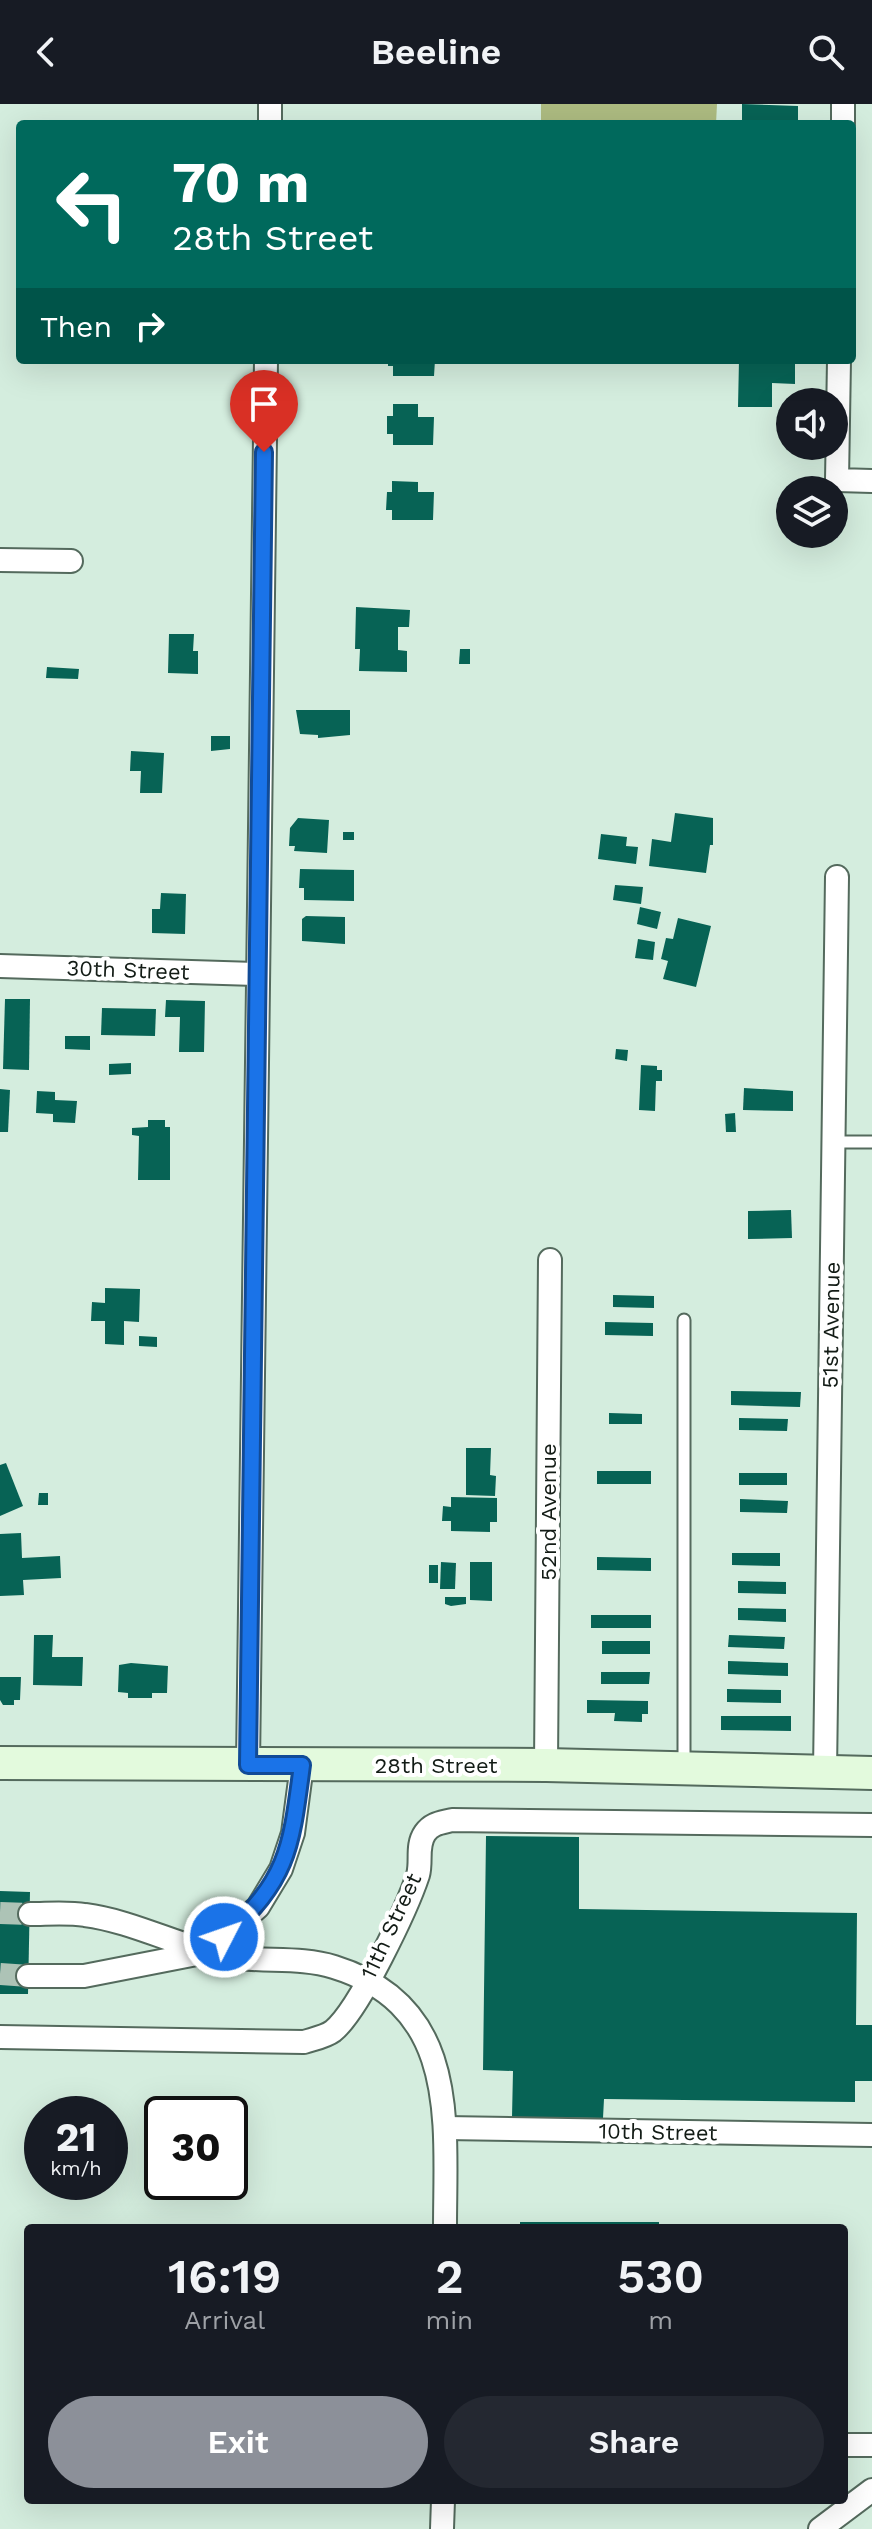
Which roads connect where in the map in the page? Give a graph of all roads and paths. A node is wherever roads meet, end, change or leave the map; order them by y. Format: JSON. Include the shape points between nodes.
{"nodes":[{"id":1,"x":266,"y":364,"type":"edge"},
{"id":2,"x":839,"y":364,"type":"edge"},
{"id":3,"x":872,"y":481,"type":"edge"},
{"id":4,"x":0,"y":560,"type":"edge"},
{"id":5,"x":71,"y":561,"type":"dead end"},
{"id":6,"x":837,"y":877,"type":"dead end"},
{"id":7,"x":0,"y":966,"type":"edge"},
{"id":8,"x":255,"y":974,"type":"junction"},
{"id":9,"x":834,"y":1142,"type":"junction"},
{"id":10,"x":872,"y":1142,"type":"edge"},
{"id":11,"x":550,"y":1260,"type":"dead end"},
{"id":12,"x":684,"y":1320,"type":"dead end"},
{"id":13,"x":0,"y":1763,"type":"edge"},
{"id":14,"x":248,"y":1765,"type":"junction"},
{"id":15,"x":302,"y":1765,"type":"junction"},
{"id":16,"x":546,"y":1765,"type":"junction"},
{"id":17,"x":684,"y":1768,"type":"junction"},
{"id":18,"x":825,"y":1772,"type":"junction"},
{"id":19,"x":872,"y":1773,"type":"edge"},
{"id":20,"x":872,"y":1825,"type":"edge"},
{"id":21,"x":30,"y":1914,"type":"tunnel mouth"},
{"id":22,"x":207,"y":1952,"type":"junction"},
{"id":23,"x":28,"y":1976,"type":"tunnel mouth"},
{"id":24,"x":366,"y":1981,"type":"junction"},
{"id":25,"x":0,"y":2037,"type":"edge"},
{"id":26,"x":445,"y":2128,"type":"junction"},
{"id":27,"x":872,"y":2135,"type":"edge"},
{"id":28,"x":445,"y":2224,"type":"edge"},
{"id":29,"x":848,"y":2445,"type":"edge"},
{"id":30,"x":872,"y":2445,"type":"edge"},
{"id":31,"x":872,"y":2490,"type":"edge"},
{"id":32,"x":443,"y":2504,"type":"edge"},
{"id":33,"x":442,"y":2529,"type":"edge"},
{"id":34,"x":820,"y":2529,"type":"edge"}],
"edges":[{"from":1,"to":8,"type":"street"},
{"from":2,"to":3,"type":"street","via":[[837,480]]},
{"from":4,"to":5,"type":"street"},
{"from":6,"to":9,"type":"street","name":"51st Avenue"},
{"from":7,"to":8,"type":"street","name":"30th Street"},
{"from":8,"to":14,"type":"street"},
{"from":9,"to":10,"type":"lane"},
{"from":9,"to":18,"type":"street","name":"51st Avenue"},
{"from":11,"to":16,"type":"street","name":"52nd Avenue"},
{"from":12,"to":17,"type":"lane"},
{"from":13,"to":14,"type":"main road","name":"28th Street"},
{"from":14,"to":15,"type":"main road","name":"28th Street"},
{"from":15,"to":16,"type":"main road","name":"28th Street"},
{"from":15,"to":22,"type":"street","via":[[293,1833],[281,1869],[258,1907]]},
{"from":16,"to":17,"type":"main road","name":"28th Street"},
{"from":17,"to":18,"type":"main road","name":"28th Street"},
{"from":18,"to":19,"type":"main road","name":"28th Street"},
{"from":20,"to":24,"type":"street","name":"11th Street","via":[[468,1820],[435,1824],[419,1846],[419,1871]]},
{"from":21,"to":22,"type":"street","via":[[85,1915]]},
{"from":22,"to":23,"type":"street","via":[[84,1976]]},
{"from":22,"to":24,"type":"street","via":[[333,1967]]},
{"from":24,"to":25,"type":"street","name":"11th Street","via":[[331,2033],[304,2042]]},
{"from":24,"to":26,"type":"street","via":[[417,2020],[427,2036]]},
{"from":26,"to":27,"type":"street","name":"10th Street"},
{"from":26,"to":28,"type":"street"},
{"from":29,"to":30,"type":"street"},
{"from":31,"to":34,"type":"street"},
{"from":32,"to":33,"type":"street"}]}
